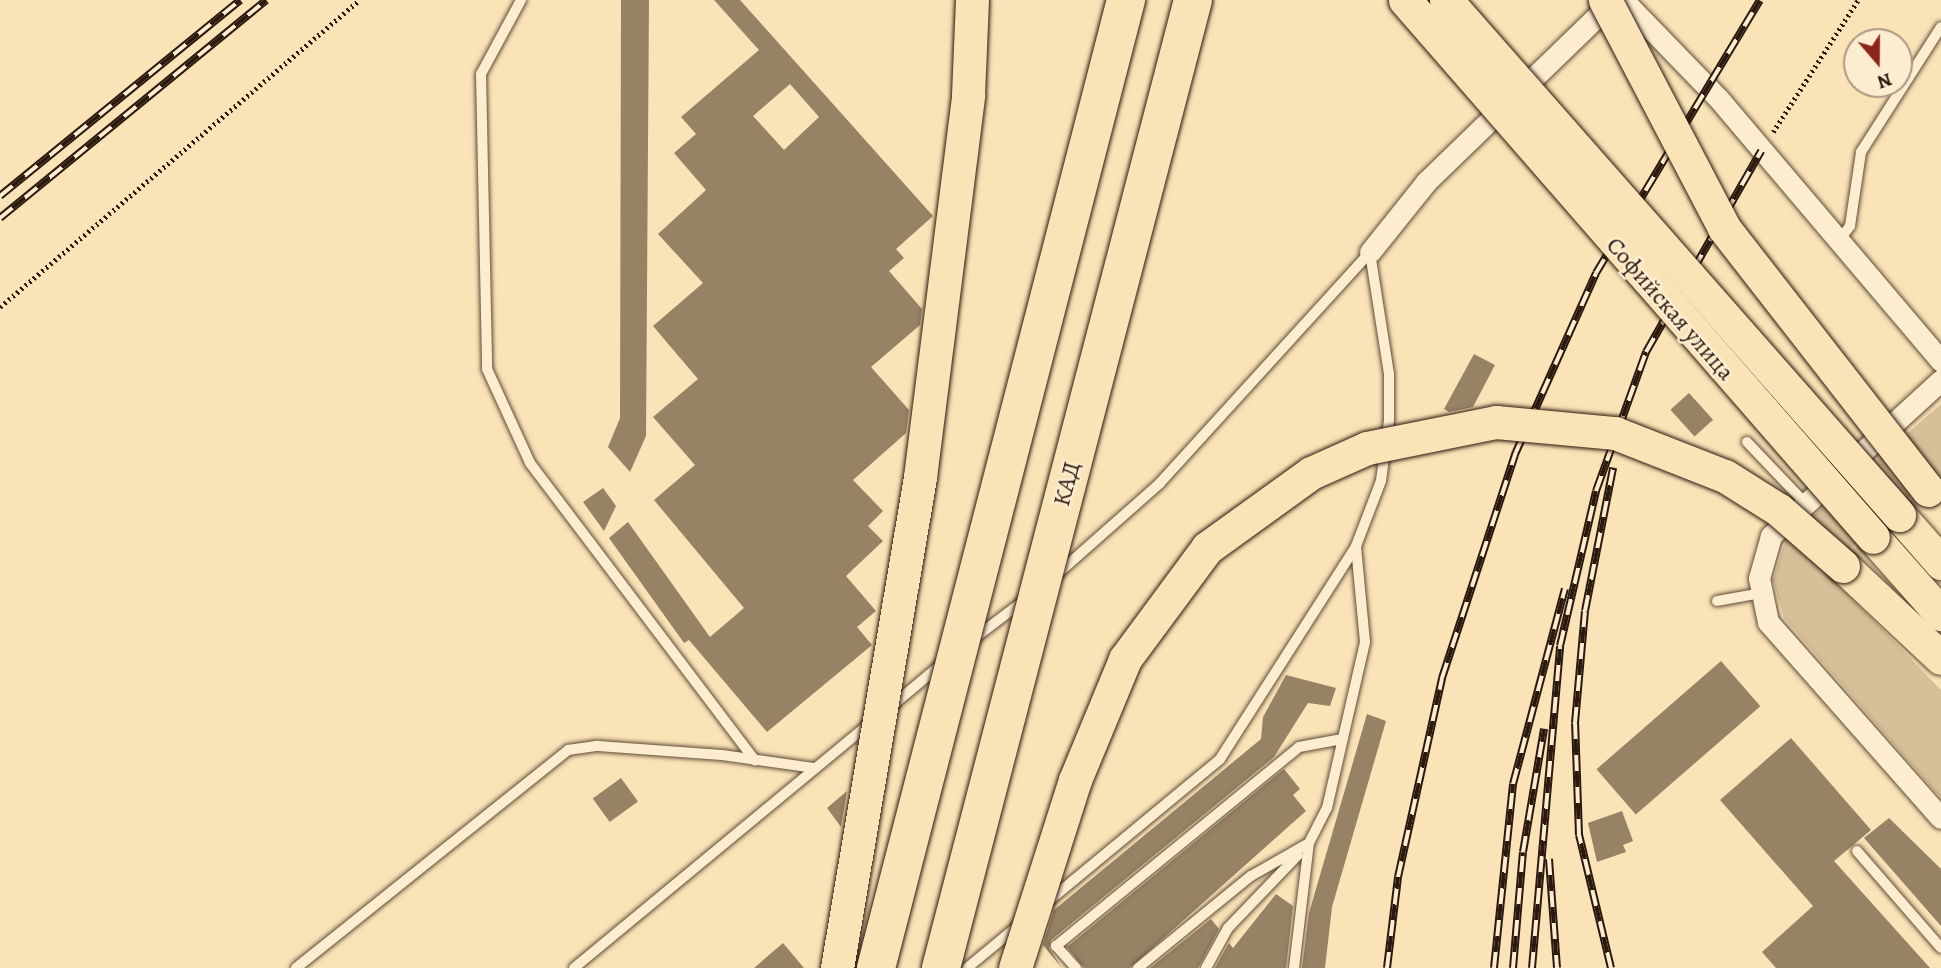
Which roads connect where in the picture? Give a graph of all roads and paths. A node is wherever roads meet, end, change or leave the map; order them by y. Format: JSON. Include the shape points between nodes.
{"nodes":[{"id":1,"x":359,"y":0,"type":"edge"},
{"id":2,"x":521,"y":0,"type":"edge"},
{"id":3,"x":972,"y":0,"type":"edge"},
{"id":4,"x":1126,"y":0,"type":"edge"},
{"id":5,"x":1193,"y":0,"type":"edge"},
{"id":6,"x":1405,"y":0,"type":"edge"},
{"id":7,"x":1446,"y":0,"type":"edge"},
{"id":8,"x":1605,"y":0,"type":"edge"},
{"id":9,"x":1615,"y":0,"type":"edge"},
{"id":10,"x":1623,"y":0,"type":"edge"},
{"id":11,"x":1858,"y":0,"type":"edge"},
{"id":12,"x":1941,"y":27,"type":"edge"},
{"id":13,"x":1761,"y":151,"type":"junction"},
{"id":14,"x":1836,"y":244,"type":"junction"},
{"id":15,"x":1370,"y":252,"type":"junction"},
{"id":16,"x":0,"y":307,"type":"edge"},
{"id":17,"x":1941,"y":361,"type":"edge"},
{"id":18,"x":1941,"y":380,"type":"edge"},
{"id":19,"x":1747,"y":442,"type":"dead end"},
{"id":20,"x":1935,"y":498,"type":"edge"},
{"id":21,"x":1806,"y":504,"type":"junction"},
{"id":22,"x":1356,"y":546,"type":"junction"},
{"id":23,"x":1941,"y":563,"type":"edge"},
{"id":24,"x":1761,"y":593,"type":"junction"},
{"id":25,"x":1717,"y":601,"type":"dead end"},
{"id":26,"x":1941,"y":614,"type":"edge"},
{"id":27,"x":1941,"y":659,"type":"edge"},
{"id":28,"x":1342,"y":740,"type":"junction"},
{"id":29,"x":755,"y":760,"type":"junction"},
{"id":30,"x":815,"y":768,"type":"junction"},
{"id":31,"x":1941,"y":818,"type":"edge"},
{"id":32,"x":1309,"y":843,"type":"junction"},
{"id":33,"x":1857,"y":851,"type":"dead end"},
{"id":34,"x":1941,"y":948,"type":"edge"},
{"id":35,"x":296,"y":968,"type":"edge"},
{"id":36,"x":574,"y":968,"type":"edge"},
{"id":37,"x":837,"y":968,"type":"edge"},
{"id":38,"x":876,"y":968,"type":"edge"},
{"id":39,"x":941,"y":968,"type":"edge"},
{"id":40,"x":967,"y":968,"type":"edge"},
{"id":41,"x":1015,"y":968,"type":"edge"},
{"id":42,"x":1076,"y":968,"type":"edge"},
{"id":43,"x":1138,"y":968,"type":"edge"},
{"id":44,"x":1206,"y":968,"type":"edge"},
{"id":45,"x":1294,"y":968,"type":"edge"}],
"edges":[{"from":1,"to":16,"type":"path"},
{"from":2,"to":29,"type":"lane","via":[[481,74],[487,369],[530,463]]},
{"from":3,"to":37,"type":"main road","bridge":true,"via":[[968,95],[920,477]]},
{"from":4,"to":38,"type":"highway","bridge":true},
{"from":5,"to":39,"type":"highway","name":"КАД","bridge":true},
{"from":6,"to":26,"type":"main road","name":"Софийская улица","bridge":true},
{"from":7,"to":23,"type":"main road","name":"Софийская улица","bridge":true},
{"from":8,"to":20,"type":"main road","bridge":true,"via":[[1724,228]]},
{"from":9,"to":15,"type":"street","via":[[1426,182]]},
{"from":10,"to":13,"type":"street"},
{"from":11,"to":13,"type":"path"},
{"from":12,"to":14,"type":"lane","via":[[1861,152],[1850,226]]},
{"from":13,"to":14,"type":"street"},
{"from":14,"to":17,"type":"street"},
{"from":15,"to":22,"type":"lane","via":[[1389,374],[1389,420],[1381,481]]},
{"from":15,"to":30,"type":"lane","via":[[1095,546]]},
{"from":18,"to":21,"type":"street"},
{"from":19,"to":21,"type":"lane"},
{"from":21,"to":24,"type":"street","via":[[1771,536],[1760,561]]},
{"from":22,"to":28,"type":"lane","via":[[1366,642]]},
{"from":22,"to":40,"type":"lane","via":[[1220,760]]},
{"from":24,"to":25,"type":"lane"},
{"from":24,"to":31,"type":"street","via":[[1768,622],[1782,640]]},
{"from":27,"to":41,"type":"main road","bridge":true,"via":[[1779,510],[1724,476],[1615,433],[1496,422],[1367,448],[1311,473],[1207,548],[1125,659],[1075,780]]},
{"from":28,"to":32,"type":"lane","via":[[1327,808]]},
{"from":28,"to":42,"type":"lane","via":[[1299,747],[1056,946]]},
{"from":29,"to":30,"type":"lane"},
{"from":29,"to":35,"type":"lane","via":[[598,746],[568,750]]},
{"from":30,"to":36,"type":"lane"},
{"from":32,"to":43,"type":"lane","via":[[1251,876]]},
{"from":32,"to":44,"type":"lane","via":[[1228,929]]},
{"from":32,"to":45,"type":"lane"},
{"from":33,"to":34,"type":"lane"}]}
